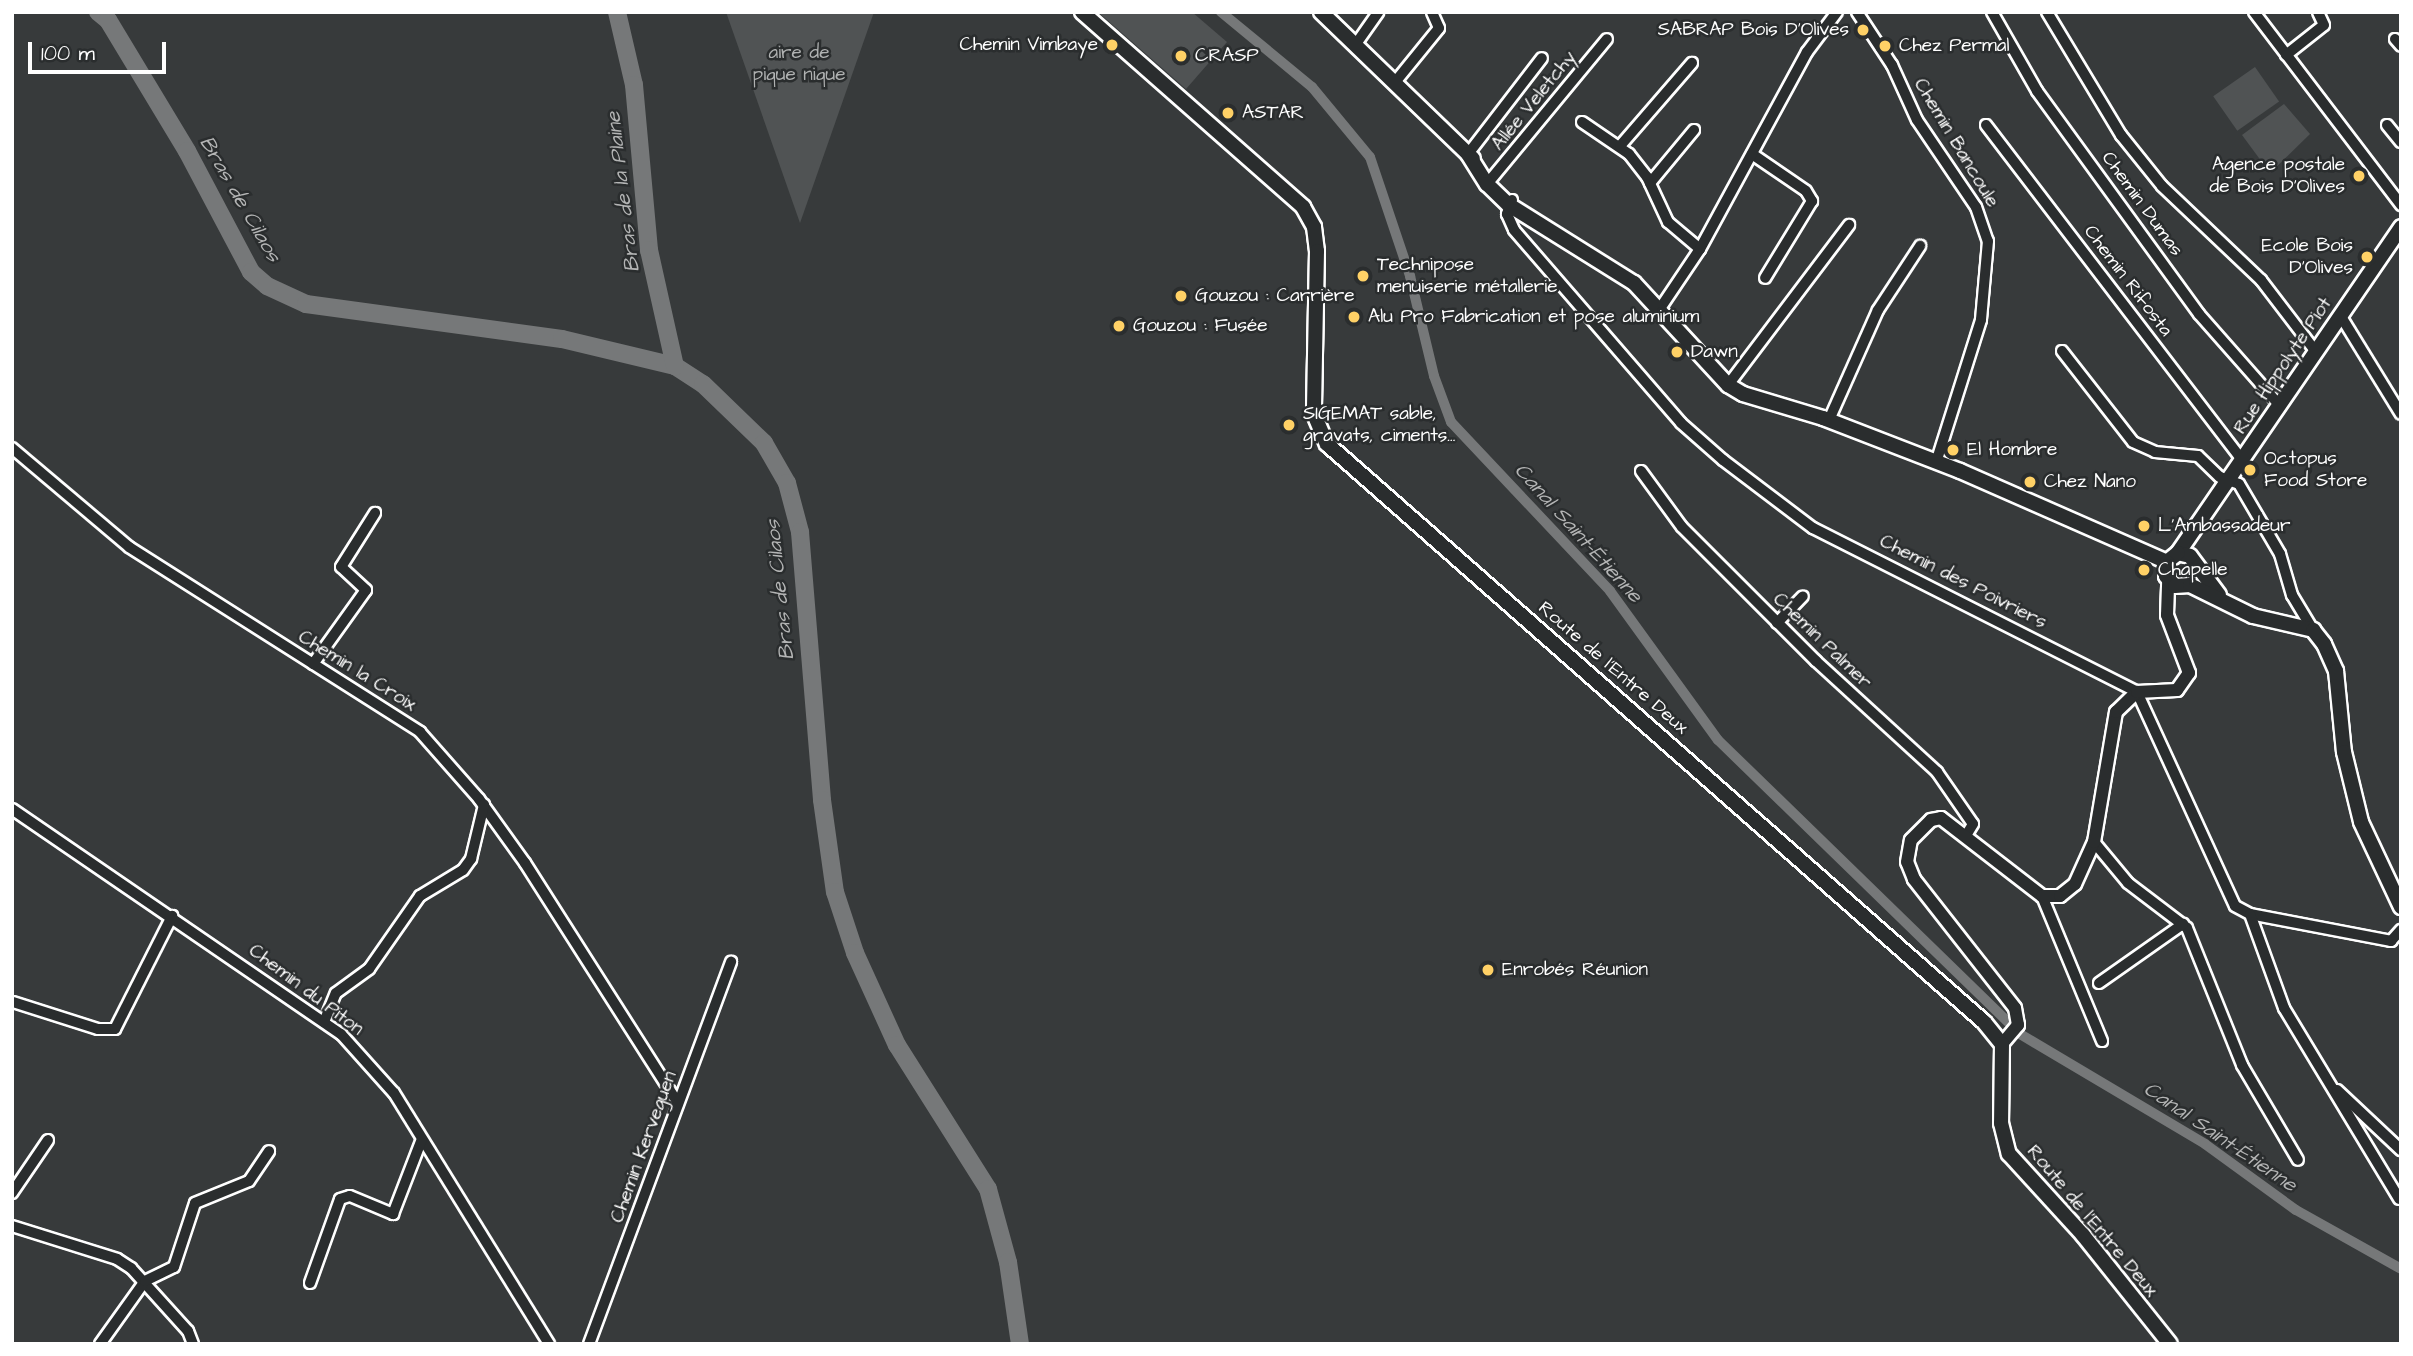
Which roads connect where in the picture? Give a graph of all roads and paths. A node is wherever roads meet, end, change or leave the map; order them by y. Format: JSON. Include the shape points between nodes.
{"nodes":[{"id":1,"x":1082,"y":12,"type":"edge"},
{"id":2,"x":1321,"y":12,"type":"edge"},
{"id":3,"x":1378,"y":12,"type":"edge"},
{"id":4,"x":1432,"y":12,"type":"edge"},
{"id":5,"x":1837,"y":12,"type":"edge"},
{"id":6,"x":1857,"y":12,"type":"edge"},
{"id":7,"x":1992,"y":12,"type":"edge"},
{"id":8,"x":2047,"y":12,"type":"edge"},
{"id":9,"x":2254,"y":12,"type":"edge"},
{"id":10,"x":2318,"y":12,"type":"edge"},
{"id":11,"x":1607,"y":38,"type":"dead end"},
{"id":12,"x":1356,"y":44,"type":"junction"},
{"id":13,"x":2286,"y":55,"type":"junction"},
{"id":14,"x":1542,"y":58,"type":"dead end"},
{"id":15,"x":1692,"y":64,"type":"dead end"},
{"id":16,"x":1396,"y":81,"type":"junction"},
{"id":17,"x":1582,"y":122,"type":"dead end"},
{"id":18,"x":1986,"y":125,"type":"dead end"},
{"id":19,"x":2387,"y":125,"type":"dead end"},
{"id":20,"x":1694,"y":130,"type":"dead end"},
{"id":21,"x":2401,"y":142,"type":"edge"},
{"id":22,"x":1620,"y":146,"type":"junction"},
{"id":23,"x":1468,"y":154,"type":"junction"},
{"id":24,"x":1752,"y":154,"type":"junction"},
{"id":25,"x":1490,"y":182,"type":"junction"},
{"id":26,"x":1650,"y":183,"type":"junction"},
{"id":27,"x":1511,"y":202,"type":"junction"},
{"id":28,"x":2401,"y":205,"type":"edge"},
{"id":29,"x":1849,"y":225,"type":"dead end"},
{"id":30,"x":2401,"y":227,"type":"edge"},
{"id":31,"x":1920,"y":246,"type":"dead end"},
{"id":32,"x":1700,"y":249,"type":"junction"},
{"id":33,"x":1765,"y":278,"type":"dead end"},
{"id":34,"x":1659,"y":310,"type":"junction"},
{"id":35,"x":2340,"y":315,"type":"junction"},
{"id":36,"x":2062,"y":351,"type":"dead end"},
{"id":37,"x":2316,"y":352,"type":"junction"},
{"id":38,"x":1730,"y":383,"type":"junction"},
{"id":39,"x":2280,"y":406,"type":"junction"},
{"id":40,"x":2401,"y":414,"type":"edge"},
{"id":41,"x":1829,"y":420,"type":"junction"},
{"id":42,"x":12,"y":448,"type":"edge"},
{"id":43,"x":2242,"y":460,"type":"junction"},
{"id":44,"x":1936,"y":463,"type":"junction"},
{"id":45,"x":1641,"y":471,"type":"dead end"},
{"id":46,"x":2228,"y":481,"type":"junction"},
{"id":47,"x":375,"y":513,"type":"dead end"},
{"id":48,"x":2196,"y":526,"type":"junction"},
{"id":49,"x":2172,"y":558,"type":"junction"},
{"id":50,"x":2196,"y":565,"type":"junction"},
{"id":51,"x":2179,"y":584,"type":"junction"},
{"id":52,"x":2218,"y":595,"type":"junction"},
{"id":53,"x":1803,"y":596,"type":"dead end"},
{"id":54,"x":1777,"y":623,"type":"junction"},
{"id":55,"x":2313,"y":630,"type":"junction"},
{"id":56,"x":313,"y":664,"type":"junction"},
{"id":57,"x":2137,"y":692,"type":"junction"},
{"id":58,"x":484,"y":805,"type":"junction"},
{"id":59,"x":12,"y":808,"type":"edge"},
{"id":60,"x":1967,"y":834,"type":"junction"},
{"id":61,"x":2094,"y":842,"type":"junction"},
{"id":62,"x":2042,"y":896,"type":"junction"},
{"id":63,"x":2401,"y":907,"type":"edge"},
{"id":64,"x":2250,"y":914,"type":"junction"},
{"id":65,"x":172,"y":916,"type":"junction"},
{"id":66,"x":2183,"y":924,"type":"junction"},
{"id":67,"x":2401,"y":930,"type":"edge"},
{"id":68,"x":2391,"y":941,"type":"junction"},
{"id":69,"x":2401,"y":947,"type":"edge"},
{"id":70,"x":731,"y":962,"type":"dead end"},
{"id":71,"x":2099,"y":984,"type":"dead end"},
{"id":72,"x":13,"y":1002,"type":"edge"},
{"id":73,"x":324,"y":1021,"type":"junction"},
{"id":74,"x":2102,"y":1041,"type":"dead end"},
{"id":75,"x":2002,"y":1044,"type":"junction"},
{"id":76,"x":2328,"y":1082,"type":"junction"},
{"id":77,"x":678,"y":1103,"type":"junction"},
{"id":78,"x":422,"y":1139,"type":"junction"},
{"id":79,"x":48,"y":1140,"type":"dead end"},
{"id":80,"x":2401,"y":1150,"type":"edge"},
{"id":81,"x":269,"y":1151,"type":"dead end"},
{"id":82,"x":2298,"y":1160,"type":"dead end"},
{"id":83,"x":12,"y":1193,"type":"edge"},
{"id":84,"x":2399,"y":1199,"type":"edge"},
{"id":85,"x":12,"y":1226,"type":"edge"},
{"id":86,"x":145,"y":1281,"type":"junction"},
{"id":87,"x":310,"y":1283,"type":"dead end"},
{"id":88,"x":100,"y":1344,"type":"edge"},
{"id":89,"x":194,"y":1344,"type":"edge"},
{"id":90,"x":549,"y":1344,"type":"edge"},
{"id":91,"x":589,"y":1344,"type":"edge"},
{"id":92,"x":2170,"y":1344,"type":"edge"}],
"edges":[{"from":1,"to":75,"type":"main road","name":"Route de l'Entre Deux","via":[[1303,207],[1314,227],[1317,251],[1314,414],[1326,444],[1966,1005]]},
{"from":2,"to":12,"type":"main road"},
{"from":3,"to":12,"type":"street"},
{"from":4,"to":16,"type":"street","via":[[1439,28]]},
{"from":5,"to":24,"type":"street","via":[[1807,52]]},
{"from":6,"to":44,"type":"street","name":"Chemin Bancoule","via":[[1892,65],[1917,120],[1976,207],[1988,241],[1981,320]]},
{"from":7,"to":39,"type":"street","name":"Chemin Dumas","via":[[2037,91],[2199,314]]},
{"from":8,"to":37,"type":"street","via":[[2121,135],[2162,186],[2261,280]]},
{"from":9,"to":13,"type":"street"},
{"from":10,"to":13,"type":"street","via":[[2324,25]]},
{"from":11,"to":25,"type":"street","name":"Allée Veletchy"},
{"from":12,"to":16,"type":"main road"},
{"from":13,"to":28,"type":"street"},
{"from":14,"to":23,"type":"street"},
{"from":15,"to":22,"type":"street"},
{"from":16,"to":23,"type":"main road"},
{"from":17,"to":22,"type":"street"},
{"from":18,"to":43,"type":"street","name":"Chemin Rifosta"},
{"from":19,"to":21,"type":"street"},
{"from":20,"to":26,"type":"street"},
{"from":22,"to":26,"type":"street"},
{"from":23,"to":25,"type":"main road"},
{"from":24,"to":32,"type":"street"},
{"from":24,"to":33,"type":"street","via":[[1806,191],[1812,201]]},
{"from":25,"to":27,"type":"main road"},
{"from":26,"to":32,"type":"street","via":[[1655,204],[1668,222]]},
{"from":27,"to":34,"type":"main road","via":[[1619,271]]},
{"from":27,"to":57,"type":"street","name":"Chemin des Poivriers","via":[[1509,223],[1681,423],[1723,460],[1813,528]]},
{"from":29,"to":38,"type":"street"},
{"from":30,"to":35,"type":"main road","name":"Rue Hippolyte Piot"},
{"from":31,"to":41,"type":"street","via":[[1878,310]]},
{"from":32,"to":34,"type":"street"},
{"from":34,"to":38,"type":"main road"},
{"from":35,"to":37,"type":"main road","name":"Rue Hippolyte Piot"},
{"from":35,"to":40,"type":"street"},
{"from":36,"to":46,"type":"street","via":[[2133,442],[2155,452],[2198,456]]},
{"from":37,"to":39,"type":"main road","name":"Rue Hippolyte Piot"},
{"from":38,"to":41,"type":"main road","via":[[1764,400]]},
{"from":39,"to":43,"type":"main road","name":"Rue Hippolyte Piot"},
{"from":41,"to":44,"type":"main road"},
{"from":42,"to":56,"type":"street","name":"Chemin la Croix","via":[[129,547]]},
{"from":43,"to":46,"type":"main road","name":"Rue Hippolyte Piot"},
{"from":44,"to":49,"type":"main road"},
{"from":45,"to":54,"type":"street","name":"Chemin Palmer","via":[[1682,527]]},
{"from":46,"to":48,"type":"main road","name":"Rue Hippolyte Piot"},
{"from":46,"to":55,"type":"street","via":[[2239,484],[2274,542],[2292,595]]},
{"from":47,"to":56,"type":"street","via":[[341,567],[366,590]]},
{"from":48,"to":49,"type":"main road","name":"Rue Hippolyte Piot"},
{"from":48,"to":50,"type":"main road"},
{"from":49,"to":50,"type":"main road"},
{"from":49,"to":51,"type":"main road"},
{"from":50,"to":51,"type":"main road"},
{"from":50,"to":52,"type":"main road"},
{"from":51,"to":52,"type":"main road"},
{"from":51,"to":57,"type":"street","via":[[2167,607],[2188,662],[2186,682],[2177,690]]},
{"from":52,"to":55,"type":"main road","via":[[2253,616]]},
{"from":53,"to":54,"type":"street"},
{"from":54,"to":60,"type":"street","name":"Chemin Palmer","via":[[1937,772],[1973,824]]},
{"from":55,"to":63,"type":"main road","via":[[2336,671],[2344,752],[2361,822],[2375,862]]},
{"from":56,"to":58,"type":"street","name":"Chemin la Croix","via":[[420,732]]},
{"from":57,"to":61,"type":"street","via":[[2124,702],[2111,723]]},
{"from":57,"to":64,"type":"street","via":[[2231,901]]},
{"from":58,"to":73,"type":"street","via":[[471,859],[463,870],[420,896],[369,969],[336,993]]},
{"from":58,"to":77,"type":"street","name":"Chemin la Croix"},
{"from":59,"to":65,"type":"street","name":"Chemin du Piton"},
{"from":60,"to":62,"type":"street"},
{"from":60,"to":75,"type":"street","via":[[1941,818],[1931,820],[1910,840],[1907,862],[1926,895],[2015,1008],[2018,1025]]},
{"from":61,"to":62,"type":"street","via":[[2075,884],[2060,896]]},
{"from":61,"to":66,"type":"street","via":[[2128,883]]},
{"from":62,"to":74,"type":"street"},
{"from":64,"to":68,"type":"street"},
{"from":64,"to":76,"type":"street","via":[[2270,978]]},
{"from":65,"to":72,"type":"street","via":[[115,1029],[104,1031]]},
{"from":65,"to":73,"type":"street","name":"Chemin du Piton"},
{"from":66,"to":71,"type":"street"},
{"from":66,"to":82,"type":"street","via":[[2194,940],[2242,1065]]},
{"from":67,"to":68,"type":"street"},
{"from":68,"to":69,"type":"street"},
{"from":70,"to":77,"type":"street","name":"Chemin Kerveguen"},
{"from":73,"to":78,"type":"street","name":"Chemin du Piton","via":[[381,1075]]},
{"from":75,"to":92,"type":"main road","name":"Route de l'Entre Deux","via":[[2001,1123],[2009,1154],[2084,1235]]},
{"from":76,"to":80,"type":"street"},
{"from":76,"to":84,"type":"street"},
{"from":77,"to":91,"type":"street","name":"Chemin Kerveguen"},
{"from":78,"to":87,"type":"street","via":[[393,1214],[350,1196],[340,1199]]},
{"from":78,"to":90,"type":"street","name":"Chemin du Piton"},
{"from":79,"to":83,"type":"street"},
{"from":81,"to":86,"type":"street","via":[[249,1181],[195,1203],[174,1267]]},
{"from":85,"to":86,"type":"street","via":[[117,1259]]},
{"from":86,"to":88,"type":"street"},
{"from":86,"to":89,"type":"street"}]}
